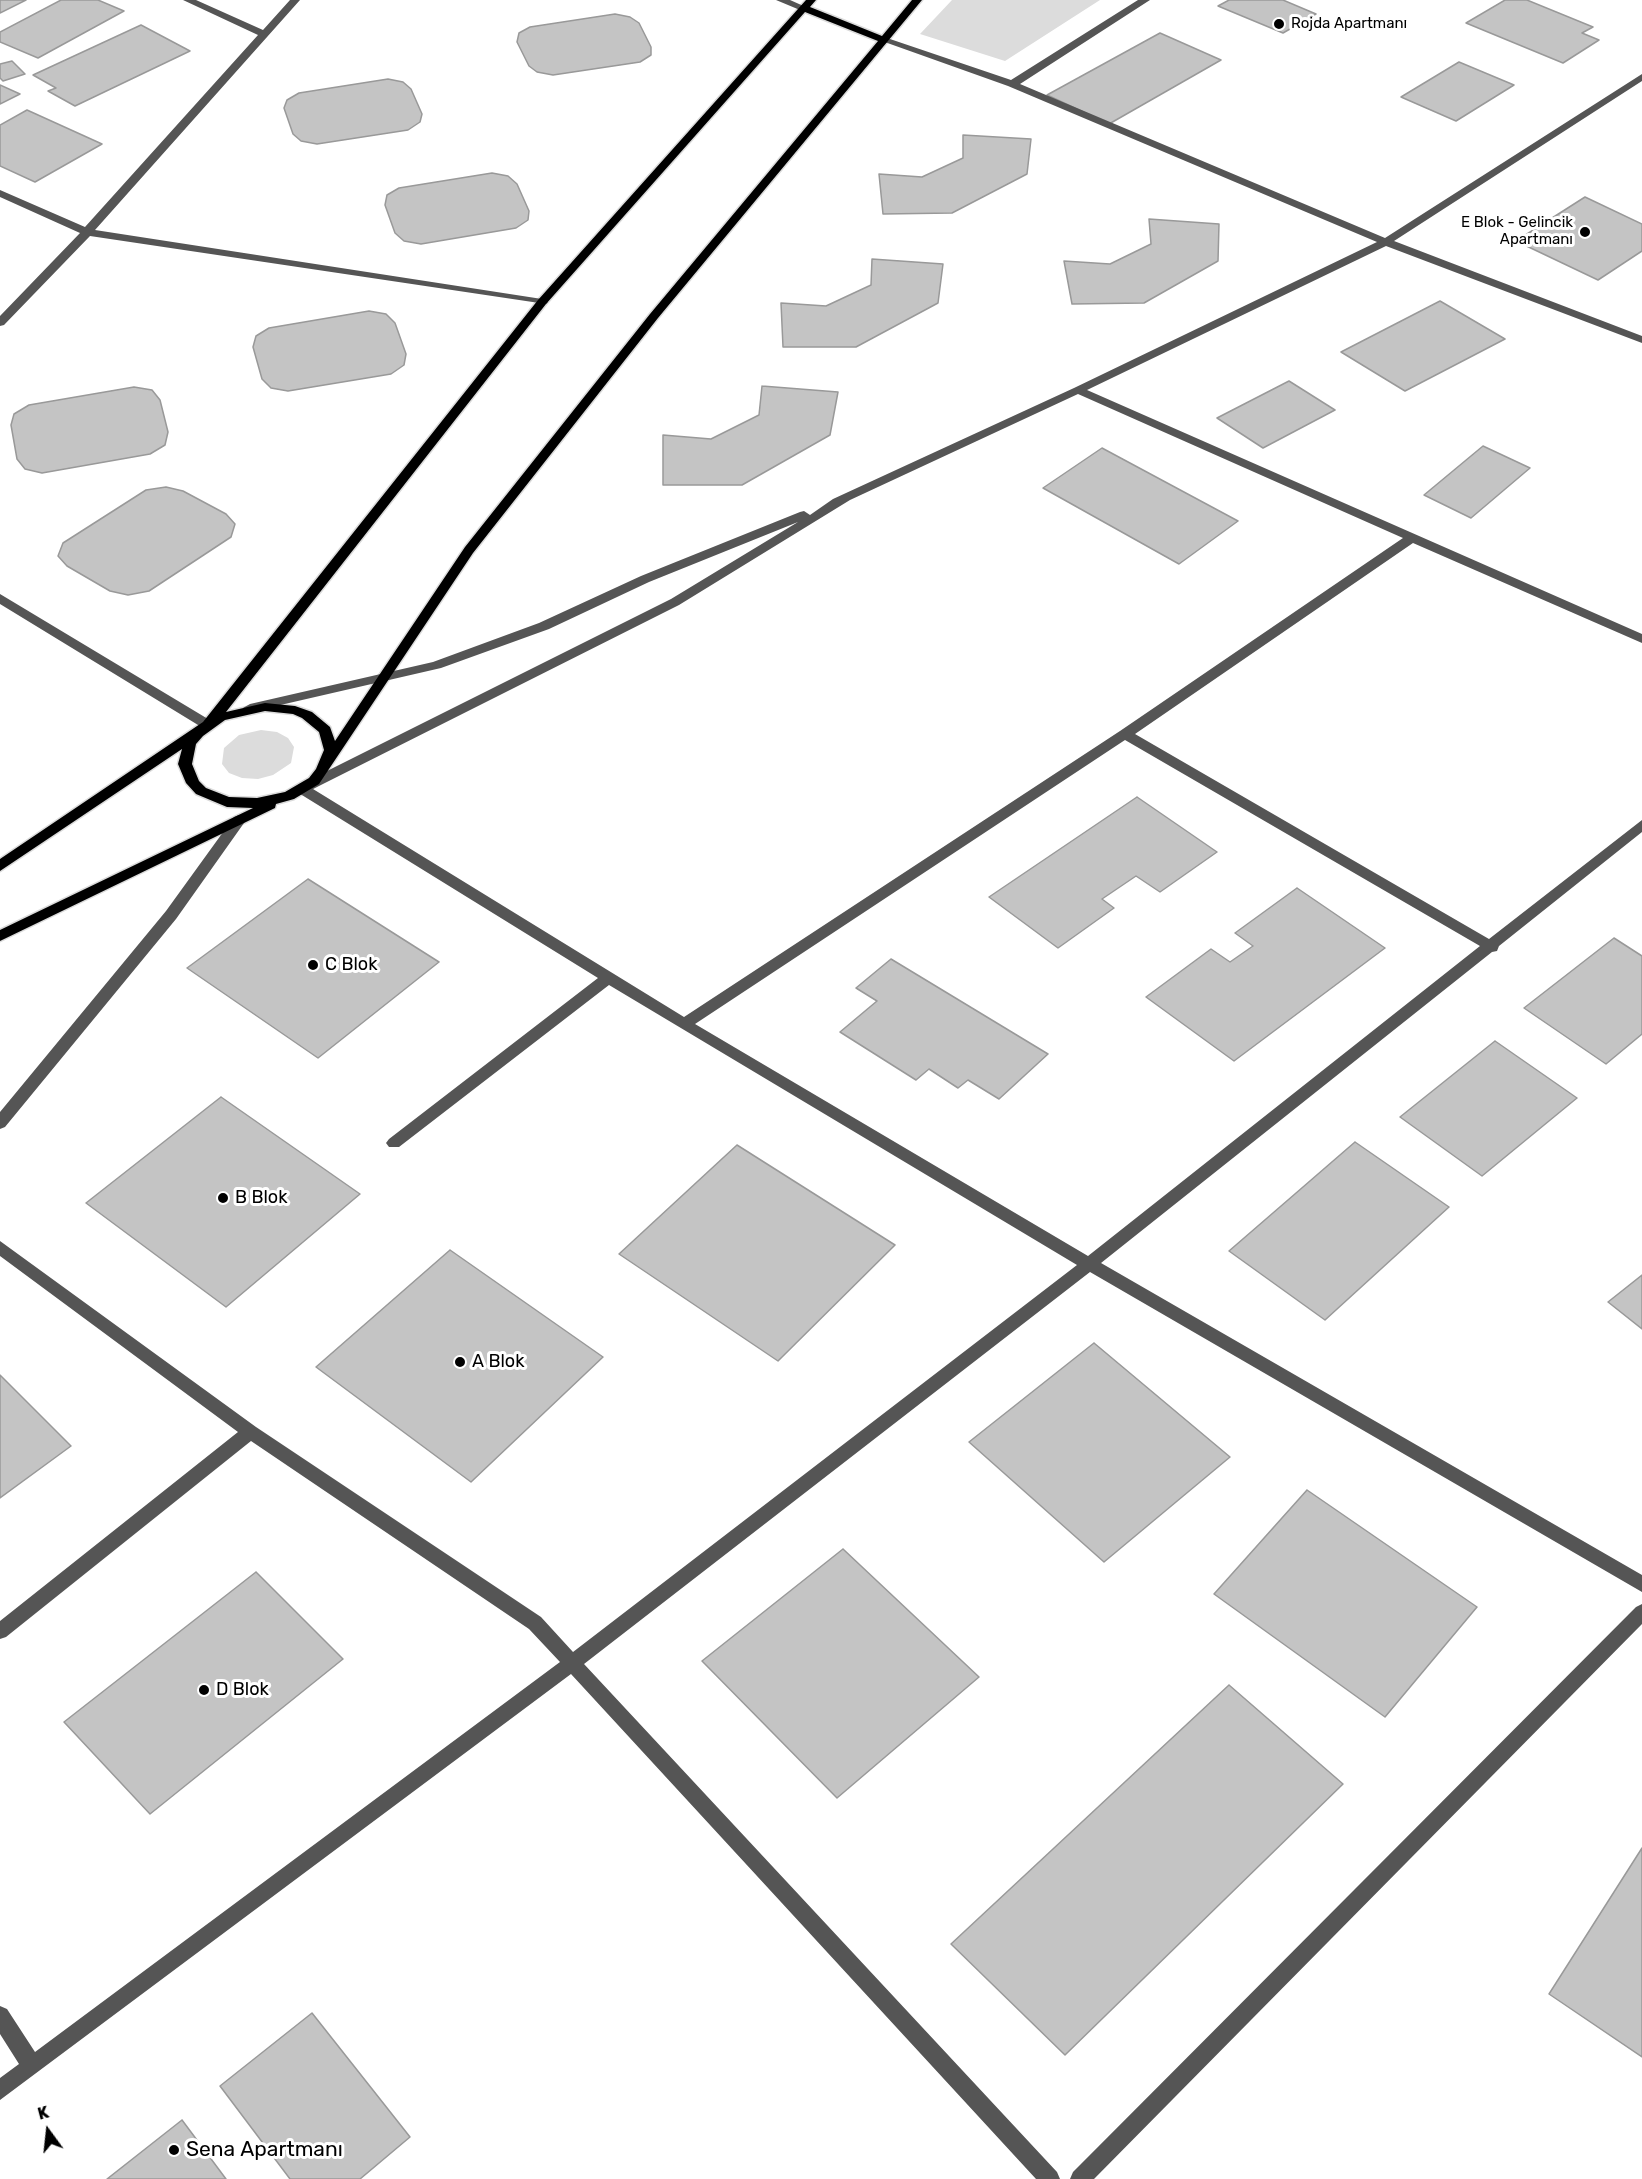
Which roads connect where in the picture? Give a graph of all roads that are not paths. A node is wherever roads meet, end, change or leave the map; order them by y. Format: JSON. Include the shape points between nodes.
{"nodes":[{"id":1,"x":188,"y":0,"type":"edge"},
{"id":2,"x":295,"y":0,"type":"edge"},
{"id":3,"x":781,"y":0,"type":"edge"},
{"id":4,"x":917,"y":0,"type":"edge"},
{"id":5,"x":1145,"y":0,"type":"edge"},
{"id":6,"x":807,"y":4,"type":"edge"},
{"id":7,"x":263,"y":33,"type":"junction"},
{"id":8,"x":884,"y":40,"type":"junction"},
{"id":9,"x":1642,"y":77,"type":"edge"},
{"id":10,"x":1012,"y":84,"type":"junction"},
{"id":11,"x":0,"y":193,"type":"edge"},
{"id":12,"x":87,"y":232,"type":"junction"},
{"id":13,"x":1386,"y":242,"type":"junction"},
{"id":14,"x":542,"y":302,"type":"junction"},
{"id":15,"x":0,"y":323,"type":"edge"},
{"id":16,"x":1642,"y":340,"type":"edge"},
{"id":17,"x":1078,"y":390,"type":"junction"},
{"id":18,"x":846,"y":498,"type":"junction"},
{"id":19,"x":1413,"y":537,"type":"junction"},
{"id":20,"x":0,"y":598,"type":"edge"},
{"id":21,"x":1642,"y":639,"type":"edge"},
{"id":22,"x":387,"y":675,"type":"junction"},
{"id":23,"x":250,"y":708,"type":"junction"},
{"id":24,"x":208,"y":725,"type":"junction"},
{"id":25,"x":1125,"y":734,"type":"junction"},
{"id":26,"x":328,"y":761,"type":"junction"},
{"id":27,"x":296,"y":792,"type":"junction"},
{"id":28,"x":239,"y":820,"type":"junction"},
{"id":29,"x":1642,"y":825,"type":"edge"},
{"id":30,"x":0,"y":866,"type":"edge"},
{"id":31,"x":0,"y":936,"type":"edge"},
{"id":32,"x":1492,"y":947,"type":"junction"},
{"id":33,"x":610,"y":977,"type":"junction"},
{"id":34,"x":684,"y":1024,"type":"junction"},
{"id":35,"x":0,"y":1123,"type":"edge"},
{"id":36,"x":394,"y":1143,"type":"dead end"},
{"id":37,"x":0,"y":1247,"type":"edge"},
{"id":38,"x":1089,"y":1264,"type":"junction"},
{"id":39,"x":250,"y":1432,"type":"junction"},
{"id":40,"x":1642,"y":1584,"type":"edge"},
{"id":41,"x":1642,"y":1612,"type":"edge"},
{"id":42,"x":0,"y":1631,"type":"edge"},
{"id":43,"x":572,"y":1663,"type":"junction"},
{"id":44,"x":0,"y":2016,"type":"edge"},
{"id":45,"x":32,"y":2066,"type":"junction"},
{"id":46,"x":0,"y":2090,"type":"edge"},
{"id":47,"x":1050,"y":2179,"type":"edge"},
{"id":48,"x":1080,"y":2179,"type":"edge"}],
"edges":[{"from":1,"to":7,"type":"street"},
{"from":2,"to":7,"type":"street"},
{"from":3,"to":6,"type":"street"},
{"from":4,"to":8,"type":"main road"},
{"from":5,"to":10,"type":"street"},
{"from":6,"to":8,"type":"main road"},
{"from":6,"to":14,"type":"main road"},
{"from":7,"to":12,"type":"street"},
{"from":8,"to":10,"type":"street"},
{"from":8,"to":22,"type":"main road","via":[[654,316],[469,549]]},
{"from":9,"to":13,"type":"street"},
{"from":10,"to":13,"type":"street"},
{"from":11,"to":12,"type":"street"},
{"from":12,"to":14,"type":"street"},
{"from":12,"to":15,"type":"street"},
{"from":13,"to":16,"type":"street"},
{"from":13,"to":17,"type":"street"},
{"from":14,"to":24,"type":"main road"},
{"from":17,"to":18,"type":"street"},
{"from":17,"to":19,"type":"street"},
{"from":18,"to":22,"type":"street","via":[[645,579],[544,626],[436,665]]},
{"from":18,"to":27,"type":"street","via":[[675,602]]},
{"from":19,"to":21,"type":"street"},
{"from":19,"to":25,"type":"street"},
{"from":20,"to":24,"type":"street"},
{"from":22,"to":23,"type":"street"},
{"from":22,"to":26,"type":"main road"},
{"from":23,"to":24,"type":"main road"},
{"from":23,"to":26,"type":"main road","via":[[295,710],[312,719],[325,730],[329,740]]},
{"from":24,"to":27,"type":"main road","via":[[186,753],[187,774],[201,791],[213,798],[242,803]]},
{"from":24,"to":30,"type":"main road"},
{"from":25,"to":32,"type":"street"},
{"from":25,"to":34,"type":"street"},
{"from":26,"to":27,"type":"main road","via":[[314,781]]},
{"from":27,"to":28,"type":"main road"},
{"from":27,"to":33,"type":"street"},
{"from":28,"to":31,"type":"main road"},
{"from":28,"to":35,"type":"street","via":[[171,915]]},
{"from":29,"to":32,"type":"street"},
{"from":32,"to":38,"type":"street"},
{"from":33,"to":34,"type":"street"},
{"from":33,"to":36,"type":"street"},
{"from":34,"to":38,"type":"street"},
{"from":37,"to":39,"type":"street"},
{"from":38,"to":40,"type":"street"},
{"from":38,"to":43,"type":"street"},
{"from":39,"to":42,"type":"street"},
{"from":39,"to":43,"type":"street","via":[[535,1623]]},
{"from":41,"to":48,"type":"street"},
{"from":43,"to":45,"type":"street"},
{"from":43,"to":47,"type":"street"},
{"from":44,"to":45,"type":"street"},
{"from":45,"to":46,"type":"street"}]}
